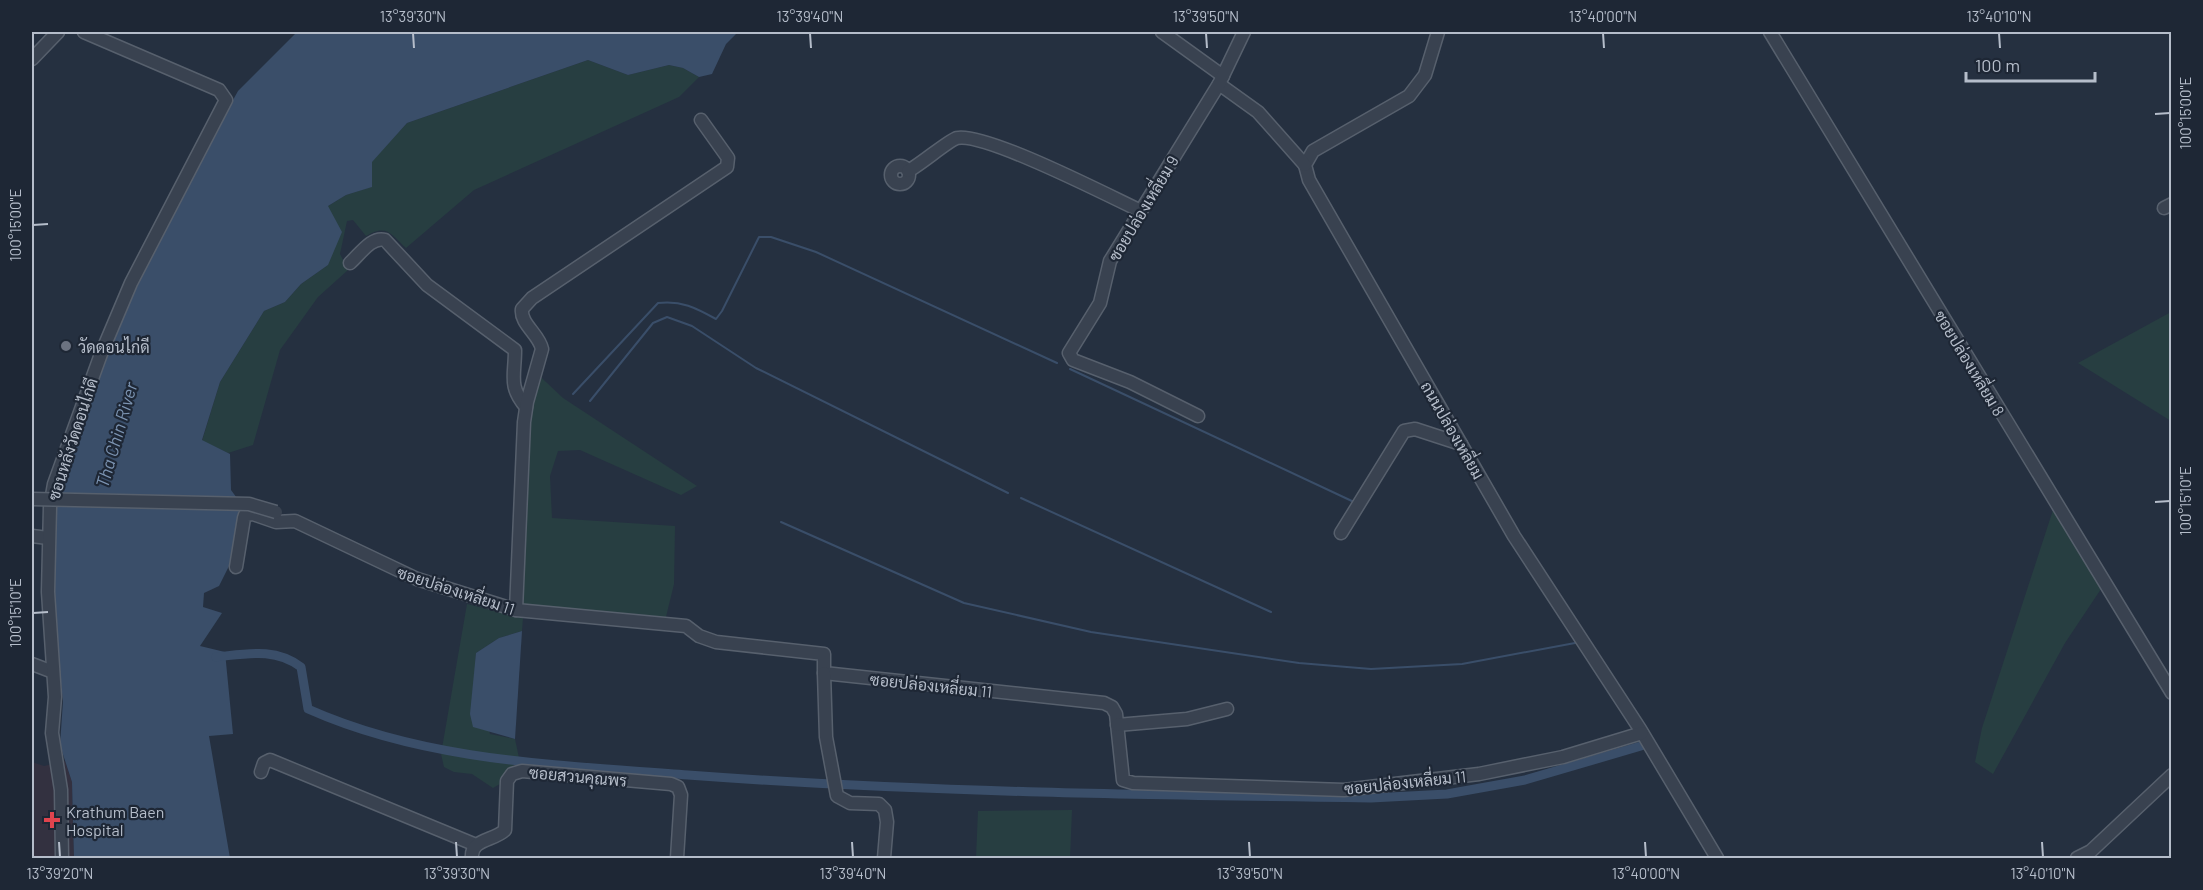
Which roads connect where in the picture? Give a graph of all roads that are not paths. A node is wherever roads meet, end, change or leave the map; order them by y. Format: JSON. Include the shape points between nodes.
{"nodes":[{"id":1,"x":58,"y":32,"type":"edge"},
{"id":2,"x":84,"y":32,"type":"edge"},
{"id":3,"x":1162,"y":32,"type":"edge"},
{"id":4,"x":1244,"y":32,"type":"edge"},
{"id":5,"x":1438,"y":32,"type":"edge"},
{"id":6,"x":1770,"y":32,"type":"edge"},
{"id":7,"x":32,"y":59,"type":"edge"},
{"id":8,"x":1221,"y":80,"type":"junction"},
{"id":9,"x":701,"y":120,"type":"dead end"},
{"id":10,"x":1305,"y":165,"type":"junction"},
{"id":11,"x":908,"y":171,"type":"dead end"},
{"id":12,"x":1141,"y":211,"type":"junction"},
{"id":13,"x":350,"y":262,"type":"dead end"},
{"id":14,"x":526,"y":407,"type":"junction"},
{"id":15,"x":1198,"y":416,"type":"dead end"},
{"id":16,"x":1461,"y":444,"type":"junction"},
{"id":17,"x":32,"y":499,"type":"edge"},
{"id":18,"x":295,"y":521,"type":"junction"},
{"id":19,"x":1341,"y":533,"type":"dead end"},
{"id":20,"x":32,"y":536,"type":"edge"},
{"id":21,"x":48,"y":538,"type":"junction"},
{"id":22,"x":236,"y":567,"type":"dead end"},
{"id":23,"x":516,"y":610,"type":"junction"},
{"id":24,"x":32,"y":665,"type":"edge"},
{"id":25,"x":53,"y":672,"type":"junction"},
{"id":26,"x":825,"y":674,"type":"junction"},
{"id":27,"x":2172,"y":693,"type":"edge"},
{"id":28,"x":1227,"y":709,"type":"dead end"},
{"id":29,"x":1117,"y":725,"type":"junction"},
{"id":30,"x":1642,"y":733,"type":"junction"},
{"id":31,"x":261,"y":771,"type":"dead end"},
{"id":32,"x":2172,"y":775,"type":"edge"},
{"id":33,"x":476,"y":845,"type":"junction"},
{"id":34,"x":62,"y":858,"type":"edge"},
{"id":35,"x":472,"y":858,"type":"edge"},
{"id":36,"x":677,"y":858,"type":"edge"},
{"id":37,"x":884,"y":858,"type":"edge"},
{"id":38,"x":1717,"y":858,"type":"edge"},
{"id":39,"x":2077,"y":858,"type":"edge"}],
"edges":[{"from":1,"to":7,"type":"street"},
{"from":2,"to":21,"type":"street","name":"ซอนหลังวัดดอนไก่ดี","via":[[219,90],[226,100],[131,283],[101,354],[54,484]]},
{"from":3,"to":8,"type":"street"},
{"from":4,"to":8,"type":"street","name":"ซอยปล่องเหลี่ยม 9"},
{"from":5,"to":10,"type":"street","via":[[1425,75],[1409,96],[1313,150]]},
{"from":6,"to":27,"type":"street","name":"ซอยปล่องเหลี่ยม 8"},
{"from":8,"to":10,"type":"street","via":[[1258,112]]},
{"from":8,"to":12,"type":"street","name":"ซอยปล่องเหลี่ยม 9"},
{"from":9,"to":14,"type":"street","via":[[728,158],[727,167],[525,304],[522,317],[542,349]]},
{"from":10,"to":16,"type":"street","name":"ถนนปล่องเหลี่ยม","via":[[1326,212]]},
{"from":11,"to":12,"type":"street","via":[[952,140],[970,139],[1011,151]]},
{"from":12,"to":15,"type":"street","name":"ซอยปล่องเหลี่ยม 9","via":[[1110,261],[1100,303],[1070,357]]},
{"from":13,"to":14,"type":"street","via":[[370,243],[378,238],[385,240],[428,285],[515,350],[513,387]]},
{"from":14,"to":23,"type":"street"},
{"from":16,"to":19,"type":"street","via":[[1415,429],[1404,431]]},
{"from":16,"to":30,"type":"street","name":"ถนนปล่องเหลี่ยม","via":[[1514,536]]},
{"from":17,"to":18,"type":"street","bridge":true,"via":[[249,504]]},
{"from":18,"to":22,"type":"street","name":"ซอยปล่องเหลี่ยม 11","via":[[276,522],[245,515]]},
{"from":18,"to":23,"type":"street","name":"ซอยปล่องเหลี่ยม 11","via":[[408,576]]},
{"from":20,"to":21,"type":"street"},
{"from":21,"to":25,"type":"street","name":"ซอนหลังวัดดอนไก่ดี"},
{"from":23,"to":26,"type":"street","name":"ซอยปล่องเหลี่ยม 11","via":[[686,626],[716,642],[824,654]]},
{"from":24,"to":25,"type":"street"},
{"from":25,"to":34,"type":"street","name":"ซอนหลังวัดดอนไก่ดี","via":[[52,733],[61,790]]},
{"from":26,"to":29,"type":"street","name":"ซอยปล่องเหลี่ยม 11","via":[[1104,703],[1112,707]]},
{"from":26,"to":37,"type":"street","via":[[826,737],[837,796],[850,803],[879,804],[885,810]]},
{"from":28,"to":29,"type":"street","via":[[1187,719]]},
{"from":29,"to":30,"type":"street","name":"ซอยปล่องเหลี่ยม 11","via":[[1123,780],[1158,785],[1344,790],[1479,774],[1563,757]]},
{"from":30,"to":38,"type":"street","name":"ถนนปล่องเหลี่ยม"},
{"from":31,"to":33,"type":"street","via":[[270,760]]},
{"from":32,"to":39,"type":"street","via":[[2091,851]]},
{"from":33,"to":35,"type":"street"},
{"from":33,"to":36,"type":"street","name":"ซอยสวนคุณพร","via":[[505,830],[507,781],[512,774],[522,771],[678,787],[681,795]]}]}
